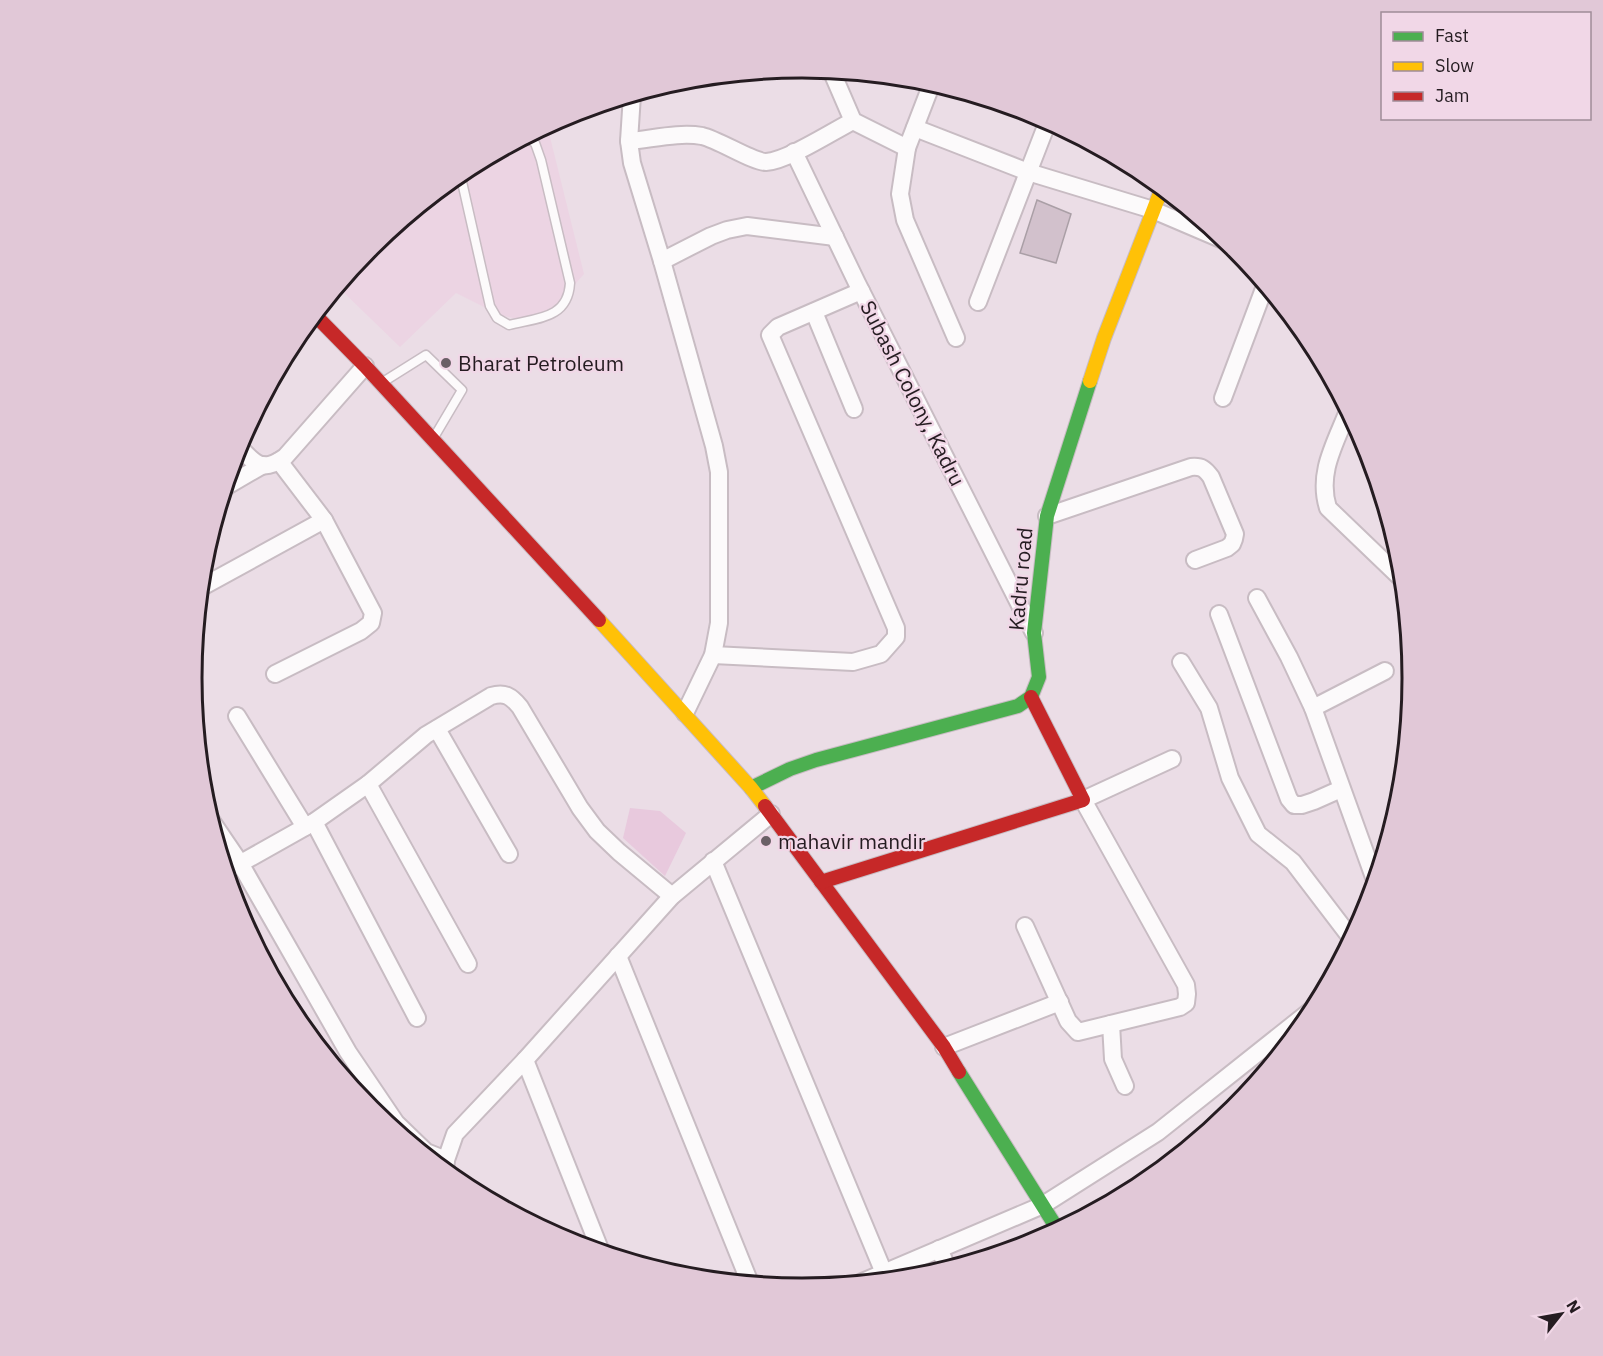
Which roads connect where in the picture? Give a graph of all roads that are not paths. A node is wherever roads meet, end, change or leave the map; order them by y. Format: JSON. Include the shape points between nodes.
{"nodes":[{"id":1,"x":835,"y":79,"type":"edge"},
{"id":2,"x":929,"y":92,"type":"edge"},
{"id":3,"x":631,"y":103,"type":"edge"},
{"id":4,"x":854,"y":121,"type":"junction"},
{"id":5,"x":915,"y":128,"type":"junction"},
{"id":6,"x":1044,"y":130,"type":"edge"},
{"id":7,"x":628,"y":141,"type":"junction"},
{"id":8,"x":533,"y":142,"type":"edge"},
{"id":9,"x":907,"y":148,"type":"junction"},
{"id":10,"x":794,"y":152,"type":"junction"},
{"id":11,"x":1028,"y":172,"type":"junction"},
{"id":12,"x":462,"y":183,"type":"edge"},
{"id":13,"x":1159,"y":196,"type":"edge"},
{"id":14,"x":1153,"y":210,"type":"junction"},
{"id":15,"x":1201,"y":230,"type":"edge"},
{"id":16,"x":835,"y":237,"type":"junction"},
{"id":17,"x":662,"y":261,"type":"junction"},
{"id":18,"x":861,"y":291,"type":"junction"},
{"id":19,"x":1262,"y":293,"type":"edge"},
{"id":20,"x":978,"y":302,"type":"dead end"},
{"id":21,"x":814,"y":312,"type":"junction"},
{"id":22,"x":320,"y":321,"type":"edge"},
{"id":23,"x":956,"y":338,"type":"dead end"},
{"id":24,"x":365,"y":366,"type":"junction"},
{"id":25,"x":381,"y":383,"type":"junction"},
{"id":26,"x":1223,"y":398,"type":"dead end"},
{"id":27,"x":854,"y":409,"type":"dead end"},
{"id":28,"x":1344,"y":422,"type":"edge"},
{"id":29,"x":433,"y":440,"type":"junction"},
{"id":30,"x":245,"y":453,"type":"edge"},
{"id":31,"x":279,"y":461,"type":"junction"},
{"id":32,"x":262,"y":465,"type":"junction"},
{"id":33,"x":234,"y":481,"type":"edge"},
{"id":34,"x":1047,"y":516,"type":"junction"},
{"id":35,"x":324,"y":520,"type":"junction"},
{"id":36,"x":1195,"y":560,"type":"dead end"},
{"id":37,"x":1390,"y":561,"type":"edge"},
{"id":38,"x":1387,"y":565,"type":"junction"},
{"id":39,"x":1391,"y":569,"type":"edge"},
{"id":40,"x":210,"y":583,"type":"edge"},
{"id":41,"x":1257,"y":598,"type":"dead end"},
{"id":42,"x":1220,"y":614,"type":"dead end"},
{"id":43,"x":1034,"y":633,"type":"junction"},
{"id":44,"x":713,"y":655,"type":"junction"},
{"id":45,"x":1182,"y":662,"type":"dead end"},
{"id":46,"x":1385,"y":671,"type":"dead end"},
{"id":47,"x":275,"y":674,"type":"dead end"},
{"id":48,"x":1031,"y":696,"type":"junction"},
{"id":49,"x":1313,"y":708,"type":"junction"},
{"id":50,"x":685,"y":713,"type":"junction"},
{"id":51,"x":237,"y":716,"type":"dead end"},
{"id":52,"x":436,"y":729,"type":"junction"},
{"id":53,"x":1172,"y":759,"type":"dead end"},
{"id":54,"x":368,"y":784,"type":"junction"},
{"id":55,"x":751,"y":788,"type":"junction"},
{"id":56,"x":1341,"y":789,"type":"junction"},
{"id":57,"x":1083,"y":800,"type":"junction"},
{"id":58,"x":771,"y":814,"type":"junction"},
{"id":59,"x":309,"y":825,"type":"junction"},
{"id":60,"x":509,"y":854,"type":"dead end"},
{"id":61,"x":713,"y":861,"type":"junction"},
{"id":62,"x":233,"y":867,"type":"edge"},
{"id":63,"x":1371,"y":869,"type":"edge"},
{"id":64,"x":821,"y":882,"type":"junction"},
{"id":65,"x":672,"y":896,"type":"junction"},
{"id":66,"x":1025,"y":926,"type":"dead end"},
{"id":67,"x":1346,"y":931,"type":"edge"},
{"id":68,"x":618,"y":956,"type":"junction"},
{"id":69,"x":468,"y":964,"type":"dead end"},
{"id":70,"x":1060,"y":1002,"type":"junction"},
{"id":71,"x":417,"y":1017,"type":"dead end"},
{"id":72,"x":1111,"y":1024,"type":"junction"},
{"id":73,"x":1288,"y":1029,"type":"edge"},
{"id":74,"x":944,"y":1047,"type":"junction"},
{"id":75,"x":525,"y":1060,"type":"junction"},
{"id":76,"x":1125,"y":1086,"type":"dead end"},
{"id":77,"x":390,"y":1114,"type":"edge"},
{"id":78,"x":447,"y":1162,"type":"edge"},
{"id":79,"x":1043,"y":1205,"type":"junction"},
{"id":80,"x":1054,"y":1222,"type":"edge"},
{"id":81,"x":597,"y":1241,"type":"edge"},
{"id":82,"x":939,"y":1249,"type":"junction"},
{"id":83,"x":944,"y":1261,"type":"edge"},
{"id":84,"x":887,"y":1272,"type":"edge"},
{"id":85,"x":884,"y":1273,"type":"edge"},
{"id":86,"x":747,"y":1275,"type":"edge"}],
"edges":[{"from":1,"to":4,"type":"street"},
{"from":2,"to":5,"type":"street"},
{"from":3,"to":7,"type":"street"},
{"from":4,"to":9,"type":"street"},
{"from":4,"to":10,"type":"street"},
{"from":5,"to":9,"type":"street"},
{"from":5,"to":11,"type":"street"},
{"from":6,"to":11,"type":"street"},
{"from":7,"to":10,"type":"street","via":[[702,136],[764,162]]},
{"from":7,"to":17,"type":"street"},
{"from":8,"to":12,"type":"lane","via":[[541,160],[570,283],[570,295],[564,306],[552,314],[509,325],[497,318],[490,306]]},
{"from":9,"to":23,"type":"street","via":[[900,194],[905,220]]},
{"from":10,"to":16,"type":"street","name":"Subash Colony, Kadru"},
{"from":11,"to":14,"type":"street"},
{"from":11,"to":20,"type":"street"},
{"from":13,"to":14,"type":"main road","name":"Kadru road"},
{"from":14,"to":15,"type":"street"},
{"from":14,"to":34,"type":"main road","name":"Kadru road","via":[[1104,338]]},
{"from":16,"to":17,"type":"street","via":[[747,226],[711,236]]},
{"from":16,"to":18,"type":"street","name":"Subash Colony, Kadru"},
{"from":17,"to":44,"type":"street","via":[[719,472],[719,623]]},
{"from":18,"to":21,"type":"street"},
{"from":18,"to":43,"type":"street","name":"Subash Colony, Kadru"},
{"from":19,"to":26,"type":"street"},
{"from":21,"to":27,"type":"street"},
{"from":21,"to":44,"type":"street","via":[[774,330],[770,335],[772,343],[896,628],[896,637],[881,654],[854,662]]},
{"from":22,"to":24,"type":"main road"},
{"from":24,"to":25,"type":"main road"},
{"from":24,"to":31,"type":"street"},
{"from":25,"to":29,"type":"main road"},
{"from":25,"to":29,"type":"lane","via":[[426,355],[462,390]]},
{"from":28,"to":38,"type":"street","via":[[1324,476],[1323,492],[1328,508]]},
{"from":29,"to":50,"type":"main road"},
{"from":30,"to":32,"type":"street"},
{"from":31,"to":32,"type":"street","via":[[272,466]]},
{"from":31,"to":35,"type":"street"},
{"from":32,"to":33,"type":"street"},
{"from":34,"to":36,"type":"street","via":[[1191,467],[1205,469],[1234,539],[1227,548]]},
{"from":34,"to":43,"type":"main road","name":"Kadru road"},
{"from":35,"to":40,"type":"street"},
{"from":35,"to":47,"type":"street","via":[[368,601],[373,614],[371,622],[361,631]]},
{"from":37,"to":38,"type":"street"},
{"from":38,"to":39,"type":"street"},
{"from":41,"to":49,"type":"street"},
{"from":42,"to":56,"type":"street","via":[[1289,799],[1294,805],[1302,805]]},
{"from":43,"to":48,"type":"main road","name":"Kadru road","via":[[1039,677]]},
{"from":44,"to":50,"type":"street"},
{"from":45,"to":67,"type":"street","via":[[1209,708],[1230,778],[1258,834],[1293,862]]},
{"from":46,"to":49,"type":"street"},
{"from":48,"to":55,"type":"main road","via":[[1018,706],[790,769]]},
{"from":48,"to":57,"type":"main road"},
{"from":49,"to":56,"type":"street"},
{"from":50,"to":55,"type":"main road"},
{"from":51,"to":59,"type":"street"},
{"from":52,"to":54,"type":"street"},
{"from":52,"to":60,"type":"street"},
{"from":52,"to":65,"type":"street","via":[[491,696],[502,693],[512,697],[597,831]]},
{"from":53,"to":57,"type":"street"},
{"from":54,"to":59,"type":"street"},
{"from":54,"to":69,"type":"street"},
{"from":55,"to":58,"type":"main road"},
{"from":56,"to":63,"type":"street"},
{"from":57,"to":64,"type":"main road"},
{"from":57,"to":72,"type":"street","via":[[1188,994],[1180,1007]]},
{"from":58,"to":61,"type":"street"},
{"from":58,"to":64,"type":"main road"},
{"from":59,"to":62,"type":"street"},
{"from":59,"to":71,"type":"street"},
{"from":61,"to":65,"type":"street"},
{"from":61,"to":85,"type":"street"},
{"from":62,"to":77,"type":"street"},
{"from":64,"to":74,"type":"main road"},
{"from":65,"to":68,"type":"street"},
{"from":66,"to":70,"type":"street"},
{"from":68,"to":75,"type":"street"},
{"from":68,"to":86,"type":"street"},
{"from":70,"to":72,"type":"street","via":[[1078,1032]]},
{"from":70,"to":74,"type":"street"},
{"from":72,"to":76,"type":"street","via":[[1113,1059]]},
{"from":73,"to":79,"type":"street","via":[[1158,1132]]},
{"from":74,"to":79,"type":"main road"},
{"from":75,"to":78,"type":"street","via":[[455,1134]]},
{"from":75,"to":81,"type":"street"},
{"from":79,"to":80,"type":"main road"},
{"from":79,"to":82,"type":"street"},
{"from":82,"to":83,"type":"street"},
{"from":82,"to":84,"type":"street"}]}
